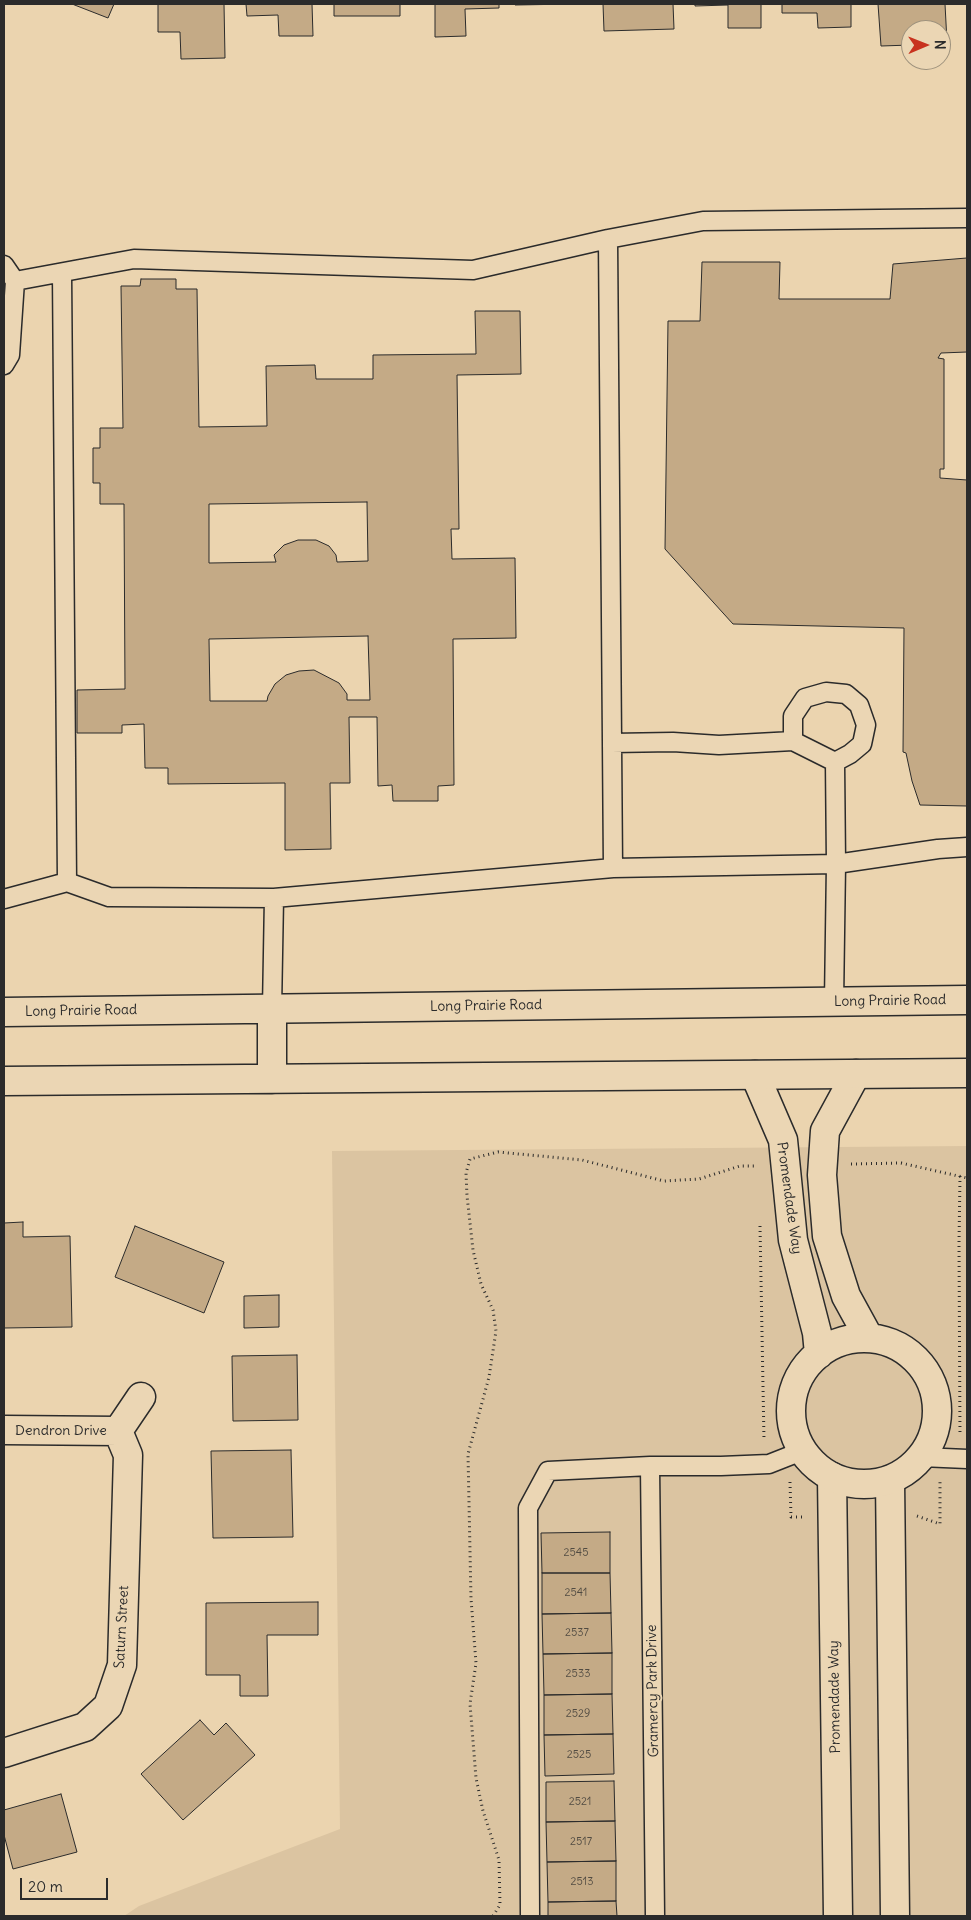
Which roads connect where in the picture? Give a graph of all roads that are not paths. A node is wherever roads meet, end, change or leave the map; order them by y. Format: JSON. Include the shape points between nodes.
{"nodes":[{"id":1,"x":967,"y":218,"type":"edge"},
{"id":2,"x":608,"y":239,"type":"junction"},
{"id":3,"x":4,"y":265,"type":"edge"},
{"id":4,"x":62,"y":273,"type":"junction"},
{"id":5,"x":15,"y":281,"type":"junction"},
{"id":6,"x":4,"y":365,"type":"edge"},
{"id":7,"x":794,"y":741,"type":"junction"},
{"id":8,"x":612,"y":744,"type":"junction"},
{"id":9,"x":835,"y":762,"type":"junction"},
{"id":10,"x":967,"y":847,"type":"edge"},
{"id":11,"x":836,"y":864,"type":"junction"},
{"id":12,"x":613,"y":868,"type":"junction"},
{"id":13,"x":67,"y":882,"type":"junction"},
{"id":14,"x":274,"y":898,"type":"junction"},
{"id":15,"x":4,"y":899,"type":"edge"},
{"id":16,"x":967,"y":1000,"type":"edge"},
{"id":17,"x":834,"y":1002,"type":"junction"},
{"id":18,"x":272,"y":1009,"type":"junction"},
{"id":19,"x":4,"y":1012,"type":"edge"},
{"id":20,"x":967,"y":1073,"type":"edge"},
{"id":21,"x":754,"y":1074,"type":"junction"},
{"id":22,"x":856,"y":1074,"type":"junction"},
{"id":23,"x":272,"y":1079,"type":"junction"},
{"id":24,"x":4,"y":1082,"type":"edge"},
{"id":25,"x":869,"y":1338,"type":"junction"},
{"id":26,"x":819,"y":1354,"type":"junction"},
{"id":27,"x":141,"y":1397,"type":"dead end"},
{"id":28,"x":4,"y":1430,"type":"edge"},
{"id":29,"x":118,"y":1431,"type":"junction"},
{"id":30,"x":802,"y":1451,"type":"junction"},
{"id":31,"x":921,"y":1457,"type":"junction"},
{"id":32,"x":967,"y":1459,"type":"edge"},
{"id":33,"x":650,"y":1466,"type":"junction"},
{"id":34,"x":832,"y":1477,"type":"junction"},
{"id":35,"x":890,"y":1480,"type":"junction"},
{"id":36,"x":4,"y":1753,"type":"edge"},
{"id":37,"x":530,"y":1916,"type":"edge"},
{"id":38,"x":655,"y":1916,"type":"edge"},
{"id":39,"x":838,"y":1916,"type":"edge"},
{"id":40,"x":895,"y":1916,"type":"edge"}],
"edges":[{"from":1,"to":2,"type":"lane","via":[[703,220]]},
{"from":2,"to":4,"type":"lane","via":[[473,270],[134,259]]},
{"from":2,"to":8,"type":"lane"},
{"from":3,"to":5,"type":"lane"},
{"from":4,"to":5,"type":"lane"},
{"from":4,"to":13,"type":"lane"},
{"from":5,"to":6,"type":"lane","via":[[10,355]]},
{"from":7,"to":8,"type":"lane","via":[[718,745],[673,742]]},
{"from":7,"to":9,"type":"lane"},
{"from":7,"to":9,"type":"lane","via":[[793,716],[805,698],[826,692],[846,694],[859,705],[866,725],[862,744]]},
{"from":8,"to":12,"type":"lane"},
{"from":9,"to":11,"type":"lane"},
{"from":10,"to":11,"type":"lane"},
{"from":11,"to":12,"type":"lane"},
{"from":11,"to":17,"type":"lane"},
{"from":12,"to":14,"type":"lane"},
{"from":13,"to":14,"type":"lane","via":[[110,898]]},
{"from":13,"to":15,"type":"lane"},
{"from":14,"to":18,"type":"lane"},
{"from":16,"to":17,"type":"street","name":"Long Prairie Road"},
{"from":17,"to":18,"type":"street","name":"Long Prairie Road"},
{"from":18,"to":19,"type":"street","name":"Long Prairie Road"},
{"from":18,"to":23,"type":"street"},
{"from":20,"to":22,"type":"street"},
{"from":21,"to":22,"type":"street"},
{"from":21,"to":23,"type":"street"},
{"from":21,"to":26,"type":"street","name":"Promendade Way","via":[[783,1140],[793,1240],[818,1333]]},
{"from":22,"to":25,"type":"street","via":[[825,1131],[822,1175],[827,1236],[846,1296]]},
{"from":23,"to":24,"type":"street"},
{"from":25,"to":26,"type":"street","via":[[834,1344]]},
{"from":25,"to":31,"type":"street","via":[[888,1342],[906,1351],[920,1364],[931,1382],[936,1400],[936,1420],[931,1440]]},
{"from":26,"to":30,"type":"street","via":[[804,1369],[795,1389],[791,1410],[794,1431]]},
{"from":27,"to":29,"type":"street"},
{"from":28,"to":29,"type":"street","name":"Dendron Drive"},
{"from":29,"to":36,"type":"street","name":"Saturn Street","via":[[128,1456],[122,1665],[108,1706],[84,1727]]},
{"from":30,"to":33,"type":"lane","via":[[769,1464]]},
{"from":30,"to":34,"type":"street","via":[[815,1466]]},
{"from":31,"to":32,"type":"lane"},
{"from":31,"to":35,"type":"street","via":[[907,1471]]},
{"from":33,"to":37,"type":"lane","via":[[548,1471],[528,1508]]},
{"from":33,"to":38,"type":"lane","name":"Gramercy Park Drive"},
{"from":34,"to":35,"type":"street","via":[[851,1484]]},
{"from":34,"to":39,"type":"street","name":"Promendade Way"},
{"from":35,"to":40,"type":"street"}]}
